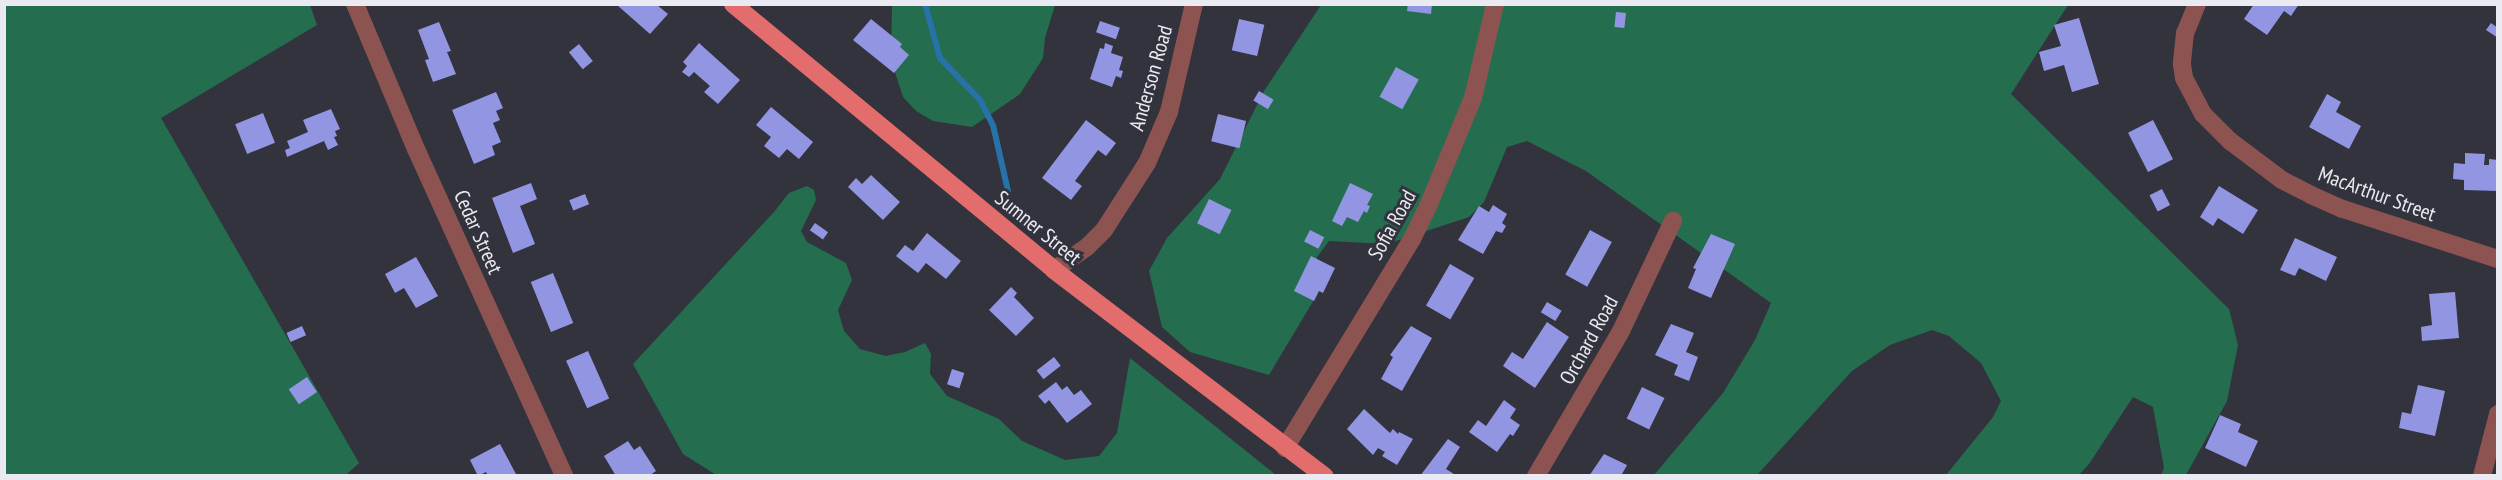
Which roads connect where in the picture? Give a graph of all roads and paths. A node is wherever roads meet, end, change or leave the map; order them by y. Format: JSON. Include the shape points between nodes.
{"nodes":[{"id":1,"x":355,"y":4,"type":"edge"},
{"id":2,"x":733,"y":4,"type":"edge"},
{"id":3,"x":1194,"y":4,"type":"edge"},
{"id":4,"x":1496,"y":4,"type":"edge"},
{"id":5,"x":2197,"y":4,"type":"edge"},
{"id":6,"x":1674,"y":221,"type":"dead end"},
{"id":7,"x":2498,"y":259,"type":"edge"},
{"id":8,"x":1054,"y":270,"type":"junction"},
{"id":9,"x":2498,"y":414,"type":"edge"},
{"id":10,"x":1285,"y":448,"type":"junction"},
{"id":11,"x":564,"y":476,"type":"edge"},
{"id":12,"x":1324,"y":476,"type":"edge"},
{"id":13,"x":1536,"y":476,"type":"edge"},
{"id":14,"x":2482,"y":476,"type":"edge"}],
"edges":[{"from":1,"to":11,"type":"street","name":"Cedar Street"},
{"from":2,"to":8,"type":"main road","name":"Sumner Street"},
{"from":3,"to":8,"type":"street","name":"Anderson Road","via":[[1169,112],[1148,163],[1104,230]]},
{"from":4,"to":10,"type":"street","name":"Sofia Road","via":[[1473,98],[1429,204],[1412,239]]},
{"from":5,"to":7,"type":"street","name":"MacArthur Street","via":[[2184,33],[2184,78],[2203,114],[2230,141],[2282,180],[2322,200]]},
{"from":6,"to":13,"type":"street","name":"Orchard Road","via":[[1621,331]]},
{"from":8,"to":10,"type":"main road","name":"Sumner Street"},
{"from":9,"to":14,"type":"street"},
{"from":10,"to":12,"type":"main road","name":"Sumner Street"}]}
